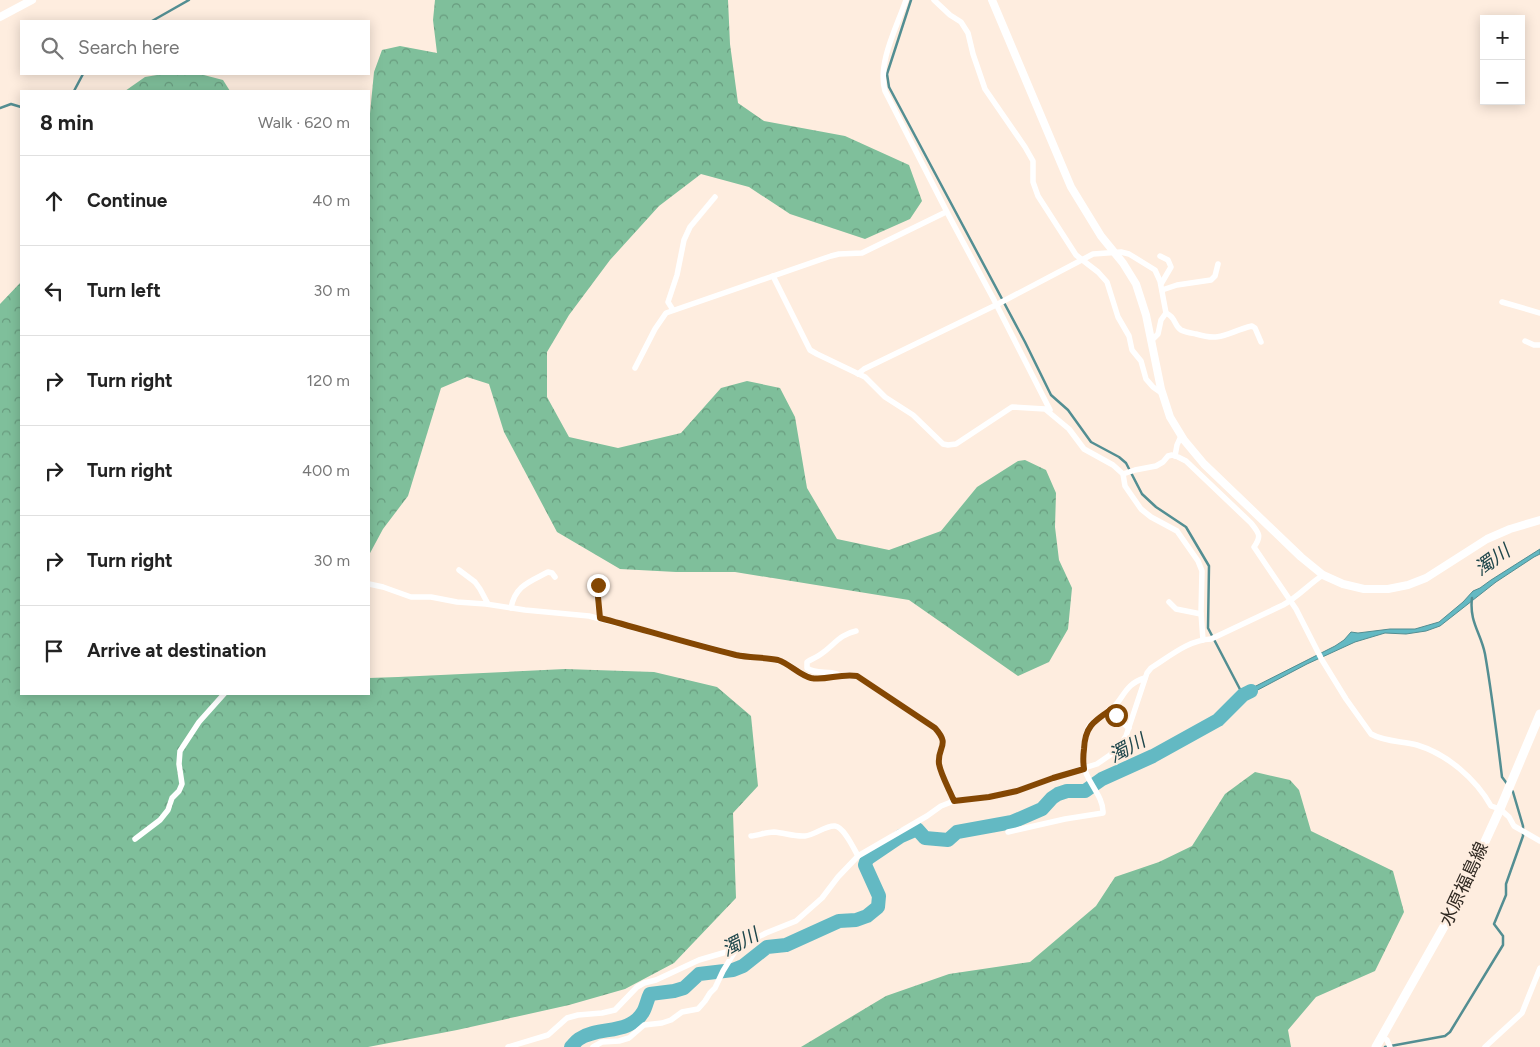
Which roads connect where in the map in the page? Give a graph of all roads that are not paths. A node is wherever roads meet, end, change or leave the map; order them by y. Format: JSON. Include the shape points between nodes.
{"nodes":[{"id":1,"x":32,"y":0,"type":"edge"},
{"id":2,"x":906,"y":0,"type":"edge"},
{"id":3,"x":934,"y":0,"type":"edge"},
{"id":4,"x":992,"y":0,"type":"edge"},
{"id":5,"x":0,"y":17,"type":"edge"},
{"id":6,"x":715,"y":197,"type":"dead end"},
{"id":7,"x":946,"y":212,"type":"junction"},
{"id":8,"x":1115,"y":253,"type":"junction"},
{"id":9,"x":1160,"y":256,"type":"dead end"},
{"id":10,"x":1081,"y":260,"type":"junction"},
{"id":11,"x":1218,"y":264,"type":"dead end"},
{"id":12,"x":773,"y":276,"type":"junction"},
{"id":13,"x":1161,"y":287,"type":"junction"},
{"id":14,"x":1001,"y":302,"type":"junction"},
{"id":15,"x":1502,"y":302,"type":"dead end"},
{"id":16,"x":673,"y":310,"type":"junction"},
{"id":17,"x":1166,"y":313,"type":"junction"},
{"id":18,"x":1540,"y":313,"type":"edge"},
{"id":19,"x":1152,"y":340,"type":"junction"},
{"id":20,"x":1525,"y":341,"type":"dead end"},
{"id":21,"x":1261,"y":342,"type":"dead end"},
{"id":22,"x":1540,"y":345,"type":"edge"},
{"id":23,"x":635,"y":368,"type":"dead end"},
{"id":24,"x":858,"y":374,"type":"junction"},
{"id":25,"x":1163,"y":394,"type":"junction"},
{"id":26,"x":1051,"y":412,"type":"junction"},
{"id":27,"x":1181,"y":436,"type":"junction"},
{"id":28,"x":1174,"y":456,"type":"junction"},
{"id":29,"x":1126,"y":474,"type":"junction"},
{"id":30,"x":1540,"y":520,"type":"edge"},
{"id":31,"x":459,"y":570,"type":"dead end"},
{"id":32,"x":1323,"y":575,"type":"junction"},
{"id":33,"x":555,"y":577,"type":"dead end"},
{"id":34,"x":592,"y":578,"type":"dead end"},
{"id":35,"x":370,"y":584,"type":"edge"},
{"id":36,"x":1291,"y":601,"type":"junction"},
{"id":37,"x":1169,"y":602,"type":"dead end"},
{"id":38,"x":488,"y":604,"type":"junction"},
{"id":39,"x":511,"y":608,"type":"junction"},
{"id":40,"x":1201,"y":614,"type":"junction"},
{"id":41,"x":600,"y":618,"type":"junction"},
{"id":42,"x":856,"y":631,"type":"dead end"},
{"id":43,"x":1204,"y":640,"type":"junction"},
{"id":44,"x":838,"y":675,"type":"junction"},
{"id":45,"x":1145,"y":678,"type":"junction"},
{"id":46,"x":223,"y":695,"type":"edge"},
{"id":47,"x":1112,"y":709,"type":"junction"},
{"id":48,"x":1539,"y":717,"type":"edge"},
{"id":49,"x":1129,"y":728,"type":"junction"},
{"id":50,"x":1084,"y":769,"type":"junction"},
{"id":51,"x":954,"y":801,"type":"junction"},
{"id":52,"x":1500,"y":809,"type":"junction"},
{"id":53,"x":1008,"y":832,"type":"dead end"},
{"id":54,"x":751,"y":836,"type":"dead end"},
{"id":55,"x":135,"y":839,"type":"dead end"},
{"id":56,"x":1540,"y":841,"type":"edge"},
{"id":57,"x":858,"y":856,"type":"junction"},
{"id":58,"x":737,"y":948,"type":"junction"},
{"id":59,"x":1540,"y":968,"type":"edge"},
{"id":60,"x":1381,"y":1036,"type":"junction"},
{"id":61,"x":508,"y":1047,"type":"edge"},
{"id":62,"x":593,"y":1047,"type":"edge"},
{"id":63,"x":1376,"y":1047,"type":"edge"},
{"id":64,"x":1390,"y":1047,"type":"edge"},
{"id":65,"x":1485,"y":1047,"type":"edge"}],
"edges":[{"from":1,"to":5,"type":"street"},
{"from":2,"to":7,"type":"street","via":[[885,58],[883,86]]},
{"from":3,"to":10,"type":"street","via":[[961,22],[968,33],[985,89],[1032,161],[1033,182],[1038,196]]},
{"from":4,"to":8,"type":"street","via":[[1072,187]]},
{"from":6,"to":16,"type":"street","via":[[690,227],[684,240],[668,302]]},
{"from":7,"to":12,"type":"street","via":[[862,253],[839,254]]},
{"from":7,"to":14,"type":"street"},
{"from":8,"to":10,"type":"street","via":[[1092,254]]},
{"from":8,"to":13,"type":"street","via":[[1129,254],[1147,264],[1155,270]]},
{"from":8,"to":19,"type":"street","via":[[1136,284]]},
{"from":9,"to":13,"type":"street","via":[[1168,260],[1171,267]]},
{"from":10,"to":14,"type":"street"},
{"from":10,"to":25,"type":"street","via":[[1107,282],[1118,318],[1129,336],[1132,350],[1142,361],[1146,379]]},
{"from":11,"to":13,"type":"street","via":[[1216,276],[1211,280]]},
{"from":12,"to":16,"type":"street"},
{"from":12,"to":24,"type":"street","via":[[810,350]]},
{"from":13,"to":17,"type":"street"},
{"from":14,"to":24,"type":"street"},
{"from":14,"to":26,"type":"street"},
{"from":15,"to":18,"type":"street"},
{"from":16,"to":23,"type":"street","via":[[660,321]]},
{"from":17,"to":19,"type":"street","via":[[1158,334]]},
{"from":17,"to":21,"type":"street","via":[[1171,315],[1178,329],[1208,338],[1252,326]]},
{"from":19,"to":25,"type":"street"},
{"from":20,"to":22,"type":"street"},
{"from":24,"to":26,"type":"street","via":[[948,445],[963,440],[1012,407]]},
{"from":25,"to":27,"type":"street","via":[[1170,417]]},
{"from":26,"to":29,"type":"street","via":[[1069,428],[1084,449]]},
{"from":27,"to":28,"type":"street"},
{"from":27,"to":32,"type":"street","via":[[1204,464]]},
{"from":28,"to":29,"type":"street","via":[[1168,456],[1156,466]]},
{"from":28,"to":36,"type":"street","via":[[1186,462],[1259,533],[1254,547]]},
{"from":29,"to":40,"type":"street","via":[[1125,486],[1141,509],[1177,531],[1198,561],[1202,571]]},
{"from":30,"to":32,"type":"street","via":[[1487,539],[1426,578],[1408,585],[1364,589]]},
{"from":31,"to":38,"type":"street","via":[[475,582]]},
{"from":32,"to":36,"type":"street"},
{"from":33,"to":39,"type":"street","via":[[548,572],[518,590]]},
{"from":34,"to":41,"type":"street","via":[[598,580]]},
{"from":35,"to":38,"type":"street","via":[[411,597]]},
{"from":36,"to":43,"type":"street"},
{"from":36,"to":52,"type":"street","via":[[1322,660],[1371,734],[1417,745],[1448,760],[1475,783],[1490,806]]},
{"from":37,"to":40,"type":"street","via":[[1176,609]]},
{"from":38,"to":39,"type":"street"},
{"from":39,"to":41,"type":"street"},
{"from":40,"to":43,"type":"street"},
{"from":41,"to":44,"type":"street","via":[[738,655],[776,660],[811,678]]},
{"from":42,"to":44,"type":"street","via":[[843,636],[807,662],[810,670]]},
{"from":43,"to":45,"type":"street","via":[[1183,648],[1151,668]]},
{"from":44,"to":51,"type":"street","via":[[857,676],[935,728],[944,742],[939,766]]},
{"from":45,"to":47,"type":"street","via":[[1132,684]]},
{"from":45,"to":49,"type":"street"},
{"from":46,"to":55,"type":"street","via":[[199,722],[180,751],[182,784],[168,810]]},
{"from":47,"to":49,"type":"street"},
{"from":47,"to":50,"type":"street","via":[[1086,732]]},
{"from":48,"to":52,"type":"main road","name":"水原福島線"},
{"from":49,"to":50,"type":"street","via":[[1120,746],[1098,764]]},
{"from":50,"to":51,"type":"street","via":[[1017,791]]},
{"from":50,"to":53,"type":"street","via":[[1103,812]]},
{"from":51,"to":57,"type":"street"},
{"from":52,"to":56,"type":"street","via":[[1514,826]]},
{"from":52,"to":60,"type":"main road","name":"水原福島線","via":[[1447,922]]},
{"from":54,"to":57,"type":"street","via":[[775,832],[804,836],[834,826],[847,836]]},
{"from":57,"to":58,"type":"street","via":[[822,898],[796,921]]},
{"from":58,"to":61,"type":"street","via":[[644,983],[614,1010],[567,1018],[548,1035]]},
{"from":58,"to":62,"type":"street","via":[[715,988],[698,1009],[682,1012],[662,1023],[644,1025],[629,1038],[602,1042]]},
{"from":59,"to":65,"type":"street","via":[[1522,1013]]},
{"from":60,"to":63,"type":"main road","name":"水原福島線"},
{"from":60,"to":64,"type":"street"}]}
